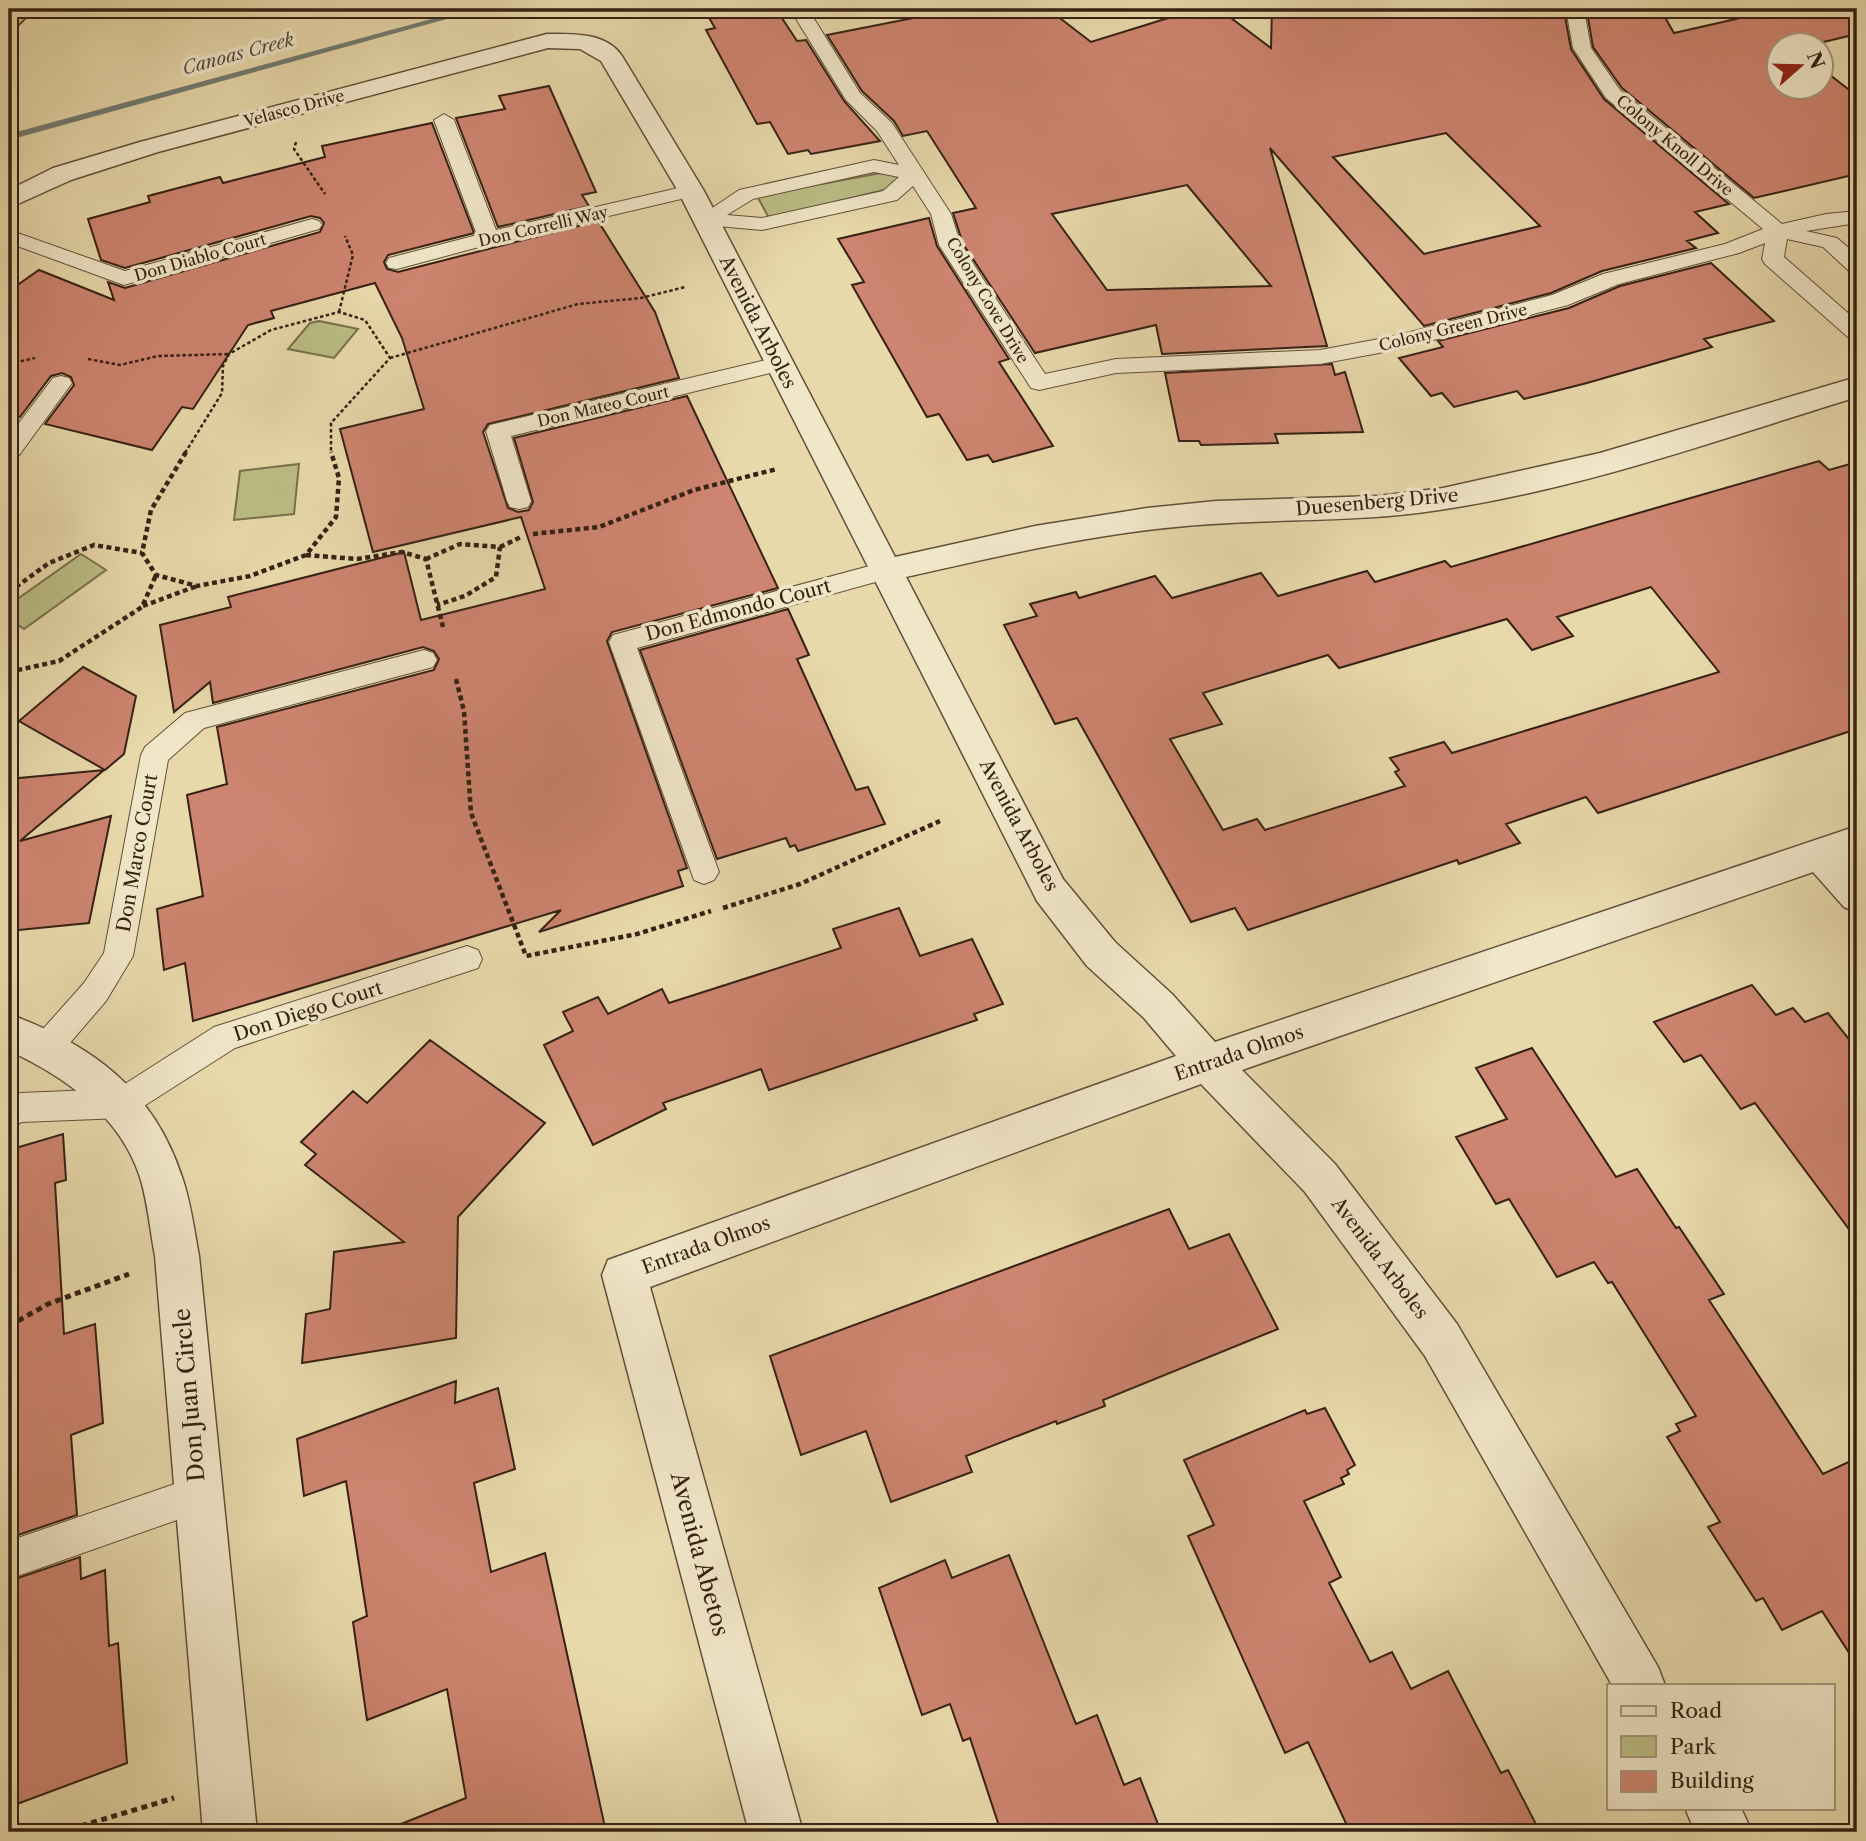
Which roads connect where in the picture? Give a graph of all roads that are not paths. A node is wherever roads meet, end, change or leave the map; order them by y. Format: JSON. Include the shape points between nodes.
{"nodes":[{"id":1,"x":22,"y":9,"type":"edge"},
{"id":2,"x":799,"y":9,"type":"edge"},
{"id":3,"x":1575,"y":9,"type":"edge"},
{"id":4,"x":9,"y":22,"type":"edge"},
{"id":5,"x":585,"y":43,"type":"joint"},
{"id":6,"x":444,"y":120,"type":"dead end"},
{"id":7,"x":915,"y":174,"type":"junction"},
{"id":8,"x":9,"y":200,"type":"edge"},
{"id":9,"x":698,"y":205,"type":"junction"},
{"id":10,"x":1857,"y":218,"type":"edge"},
{"id":11,"x":312,"y":225,"type":"dead end"},
{"id":12,"x":1778,"y":231,"type":"junction"},
{"id":13,"x":9,"y":236,"type":"edge"},
{"id":14,"x":489,"y":238,"type":"junction"},
{"id":15,"x":397,"y":263,"type":"dead end"},
{"id":16,"x":1857,"y":265,"type":"edge"},
{"id":17,"x":1857,"y":333,"type":"edge"},
{"id":18,"x":779,"y":364,"type":"junction"},
{"id":19,"x":61,"y":383,"type":"dead end"},
{"id":20,"x":1039,"y":383,"type":"joint"},
{"id":21,"x":1857,"y":387,"type":"edge"},
{"id":22,"x":9,"y":452,"type":"edge"},
{"id":23,"x":519,"y":500,"type":"dead end"},
{"id":24,"x":888,"y":570,"type":"junction"},
{"id":25,"x":424,"y":660,"type":"dead end"},
{"id":26,"x":1857,"y":841,"type":"edge"},
{"id":27,"x":1820,"y":855,"type":"junction"},
{"id":28,"x":704,"y":872,"type":"dead end"},
{"id":29,"x":1857,"y":896,"type":"edge"},
{"id":30,"x":467,"y":959,"type":"dead end"},
{"id":31,"x":27,"y":1040,"type":"edge"},
{"id":32,"x":1208,"y":1063,"type":"junction"},
{"id":33,"x":122,"y":1103,"type":"junction"},
{"id":34,"x":9,"y":1113,"type":"edge"},
{"id":35,"x":624,"y":1275,"type":"joint"},
{"id":36,"x":198,"y":1495,"type":"junction"},
{"id":37,"x":9,"y":1560,"type":"edge"},
{"id":38,"x":1639,"y":1684,"type":"edge"},
{"id":39,"x":1712,"y":1810,"type":"edge"},
{"id":40,"x":230,"y":1832,"type":"edge"},
{"id":41,"x":776,"y":1832,"type":"edge"},
{"id":42,"x":1725,"y":1832,"type":"edge"}],
"edges":[{"from":1,"to":4,"type":"highway"},
{"from":2,"to":7,"type":"lane","name":"Colony Cove Drive","via":[[853,96],[885,127]]},
{"from":3,"to":12,"type":"lane","name":"Colony Knoll Drive","via":[[1582,48],[1613,94]]},
{"from":5,"to":8,"type":"street","name":"Velasco Drive","via":[[547,41],[149,147],[62,174]]},
{"from":5,"to":9,"type":"street","name":"Avenida Arboles","via":[[610,56]]},
{"from":6,"to":14,"type":"lane"},
{"from":7,"to":9,"type":"lane","name":"Don Correlli Way","via":[[874,166]]},
{"from":7,"to":9,"type":"lane","name":"Don Correlli Way","via":[[890,197],[762,224]]},
{"from":7,"to":20,"type":"lane","name":"Colony Cove Drive","via":[[941,214],[950,245]]},
{"from":9,"to":14,"type":"lane","name":"Don Correlli Way"},
{"from":9,"to":18,"type":"street","name":"Avenida Arboles"},
{"from":10,"to":12,"type":"lane","name":"Colony Green Drive"},
{"from":11,"to":13,"type":"lane","name":"Don Diablo Court","via":[[124,278]]},
{"from":12,"to":16,"type":"lane","name":"Colony Knoll Drive","via":[[1830,242]]},
{"from":12,"to":17,"type":"lane","via":[[1773,258]]},
{"from":12,"to":20,"type":"lane","name":"Colony Green Drive","via":[[1732,249],[1611,279],[1560,300],[1395,343],[1320,357],[1116,366]]},
{"from":14,"to":15,"type":"lane","name":"Don Correlli Way"},
{"from":18,"to":23,"type":"lane","name":"Don Mateo Court","via":[[498,431]]},
{"from":18,"to":24,"type":"street","name":"Avenida Arboles"},
{"from":19,"to":22,"type":"lane"},
{"from":21,"to":24,"type":"street","name":"Duesenberg Drive","via":[[1577,470],[1441,499],[1184,514],[1036,538]]},
{"from":24,"to":28,"type":"lane","name":"Don Edmondo Court","via":[[622,642]]},
{"from":24,"to":32,"type":"street","name":"Avenida Arboles","via":[[1050,890],[1101,954],[1158,1006]]},
{"from":25,"to":31,"type":"lane","name":"Don Marco Court","via":[[195,720],[155,755],[118,956],[95,992]]},
{"from":26,"to":27,"type":"street","name":"Entrada Olmos"},
{"from":27,"to":29,"type":"street"},
{"from":27,"to":32,"type":"street","name":"Entrada Olmos"},
{"from":30,"to":33,"type":"lane","name":"Don Diego Court","via":[[225,1037]]},
{"from":31,"to":33,"type":"street","name":"Don Juan Circle","via":[[85,1069]]},
{"from":32,"to":35,"type":"street","name":"Entrada Olmos"},
{"from":32,"to":38,"type":"street","name":"Avenida Arboles","via":[[1320,1178],[1441,1340]]},
{"from":33,"to":34,"type":"lane","via":[[20,1108]]},
{"from":33,"to":36,"type":"street","name":"Don Juan Circle","via":[[158,1167],[177,1256]]},
{"from":35,"to":41,"type":"street","name":"Avenida Abetos"},
{"from":36,"to":37,"type":"lane"},
{"from":36,"to":40,"type":"street","name":"Don Juan Circle"},
{"from":39,"to":42,"type":"street"}]}
